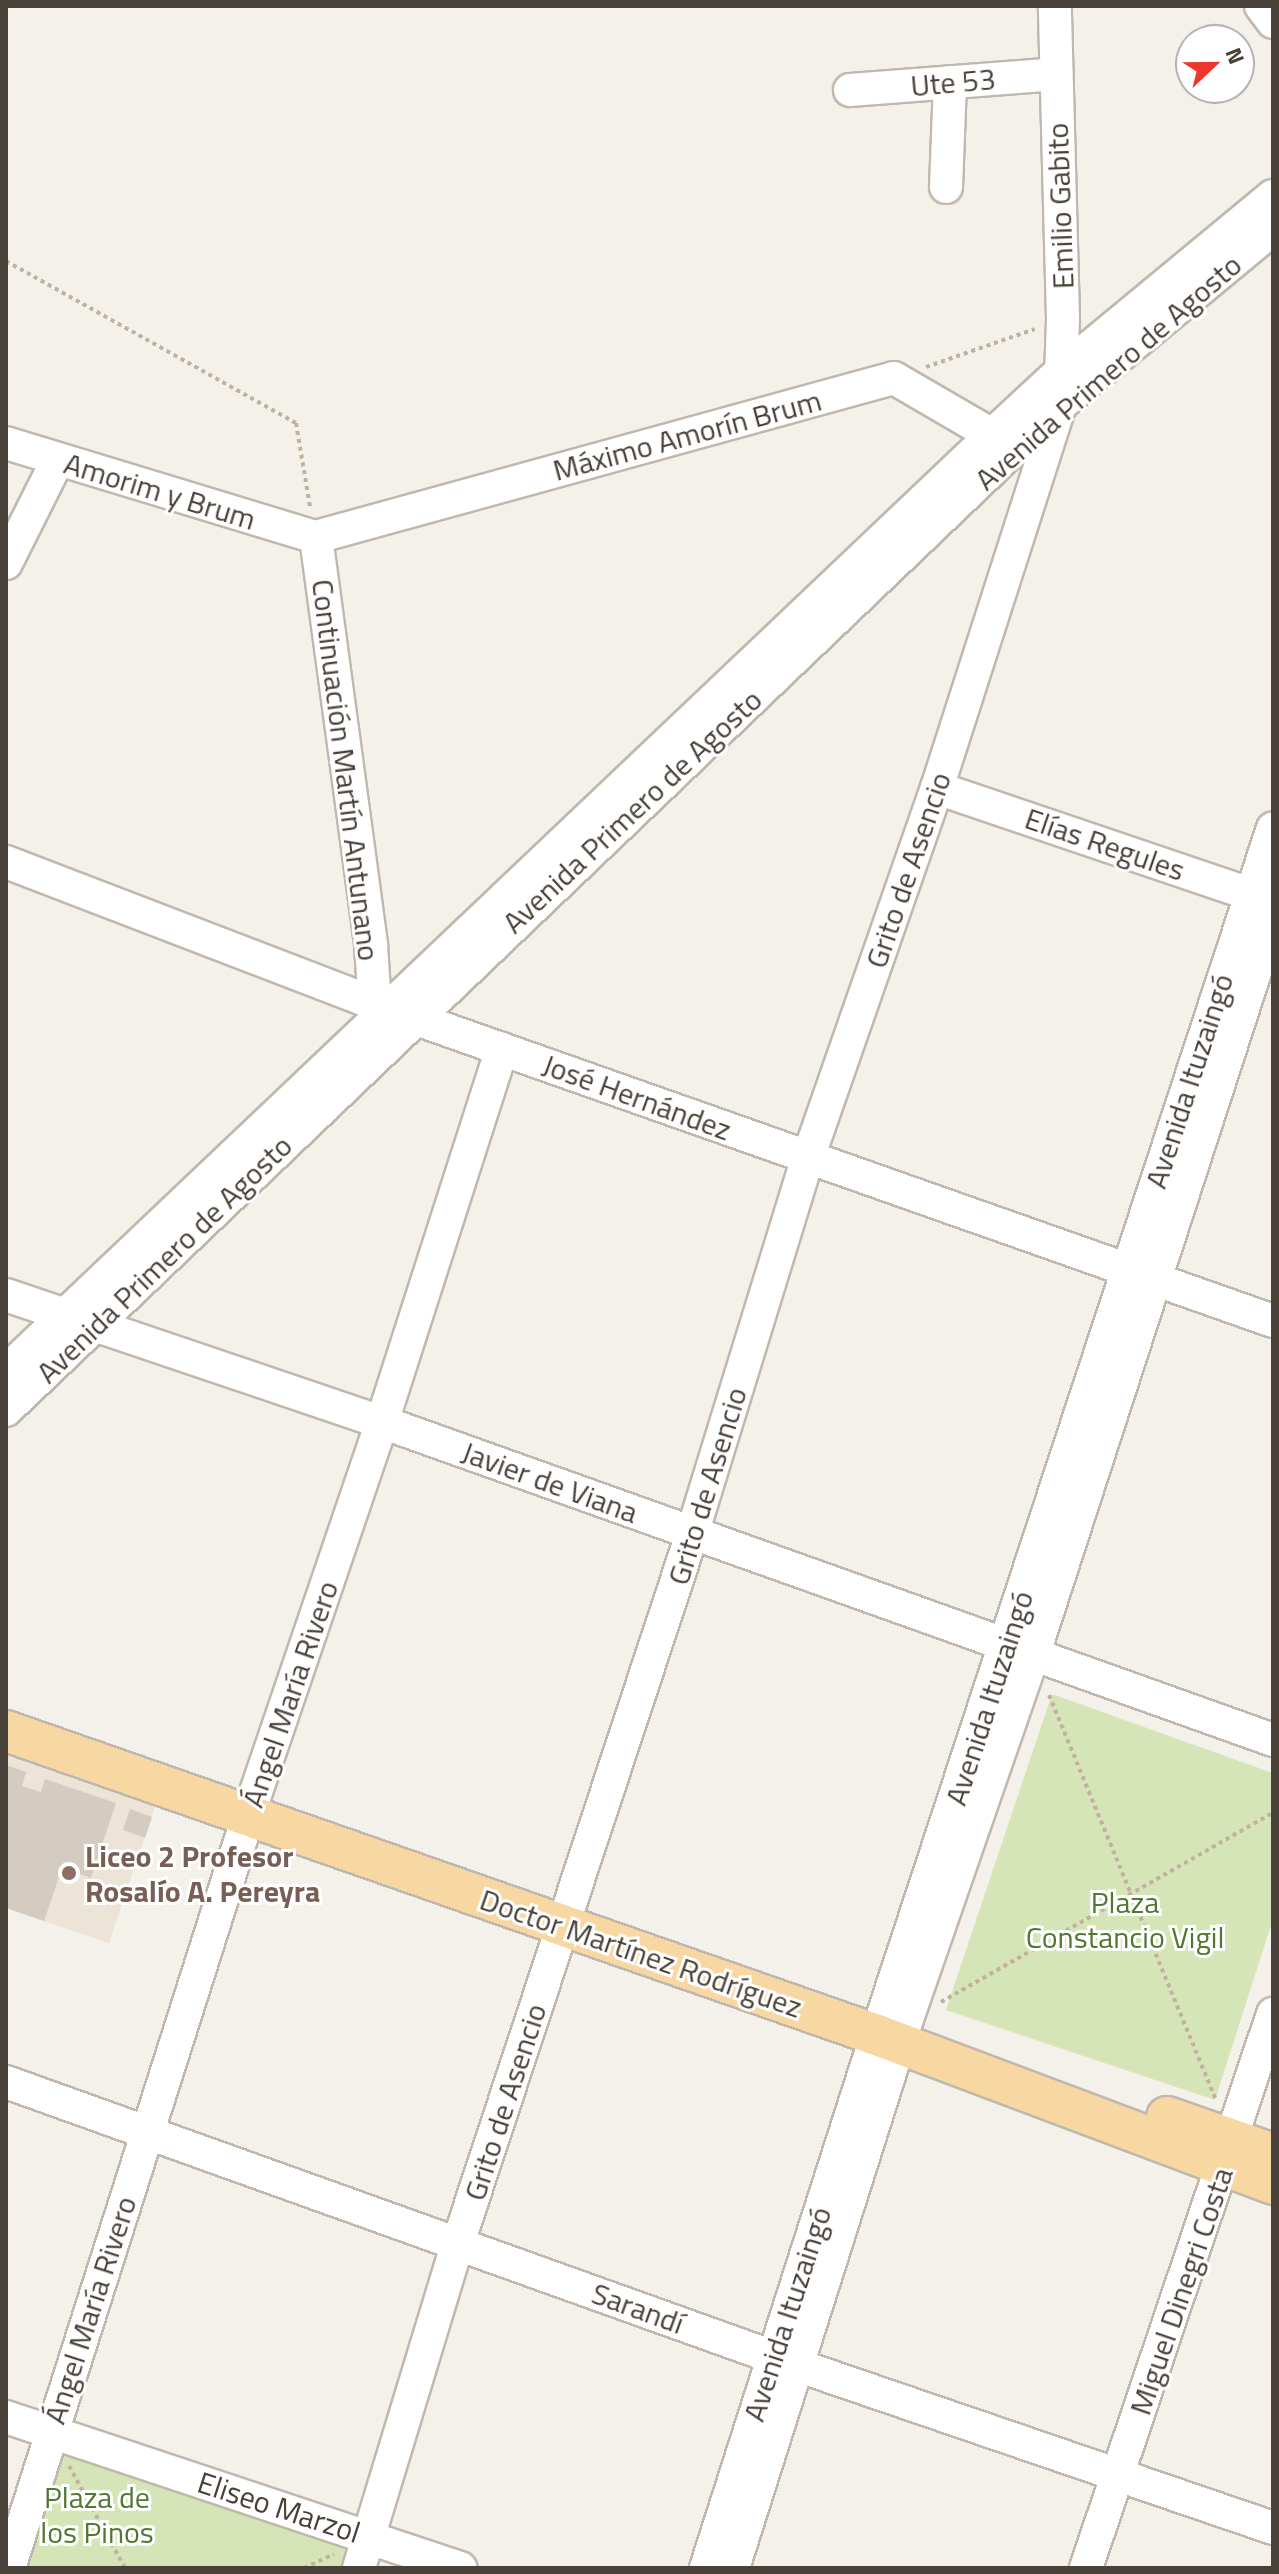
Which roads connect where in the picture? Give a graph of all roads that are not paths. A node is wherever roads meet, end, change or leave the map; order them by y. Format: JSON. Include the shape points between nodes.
{"nodes":[{"id":1,"x":1055,"y":6,"type":"edge"},
{"id":2,"x":1261,"y":6,"type":"edge"},
{"id":3,"x":1273,"y":22,"type":"edge"},
{"id":4,"x":1056,"y":74,"type":"junction"},
{"id":5,"x":950,"y":82,"type":"junction"},
{"id":6,"x":850,"y":90,"type":"dead end"},
{"id":7,"x":946,"y":187,"type":"dead end"},
{"id":8,"x":1273,"y":196,"type":"edge"},
{"id":9,"x":1273,"y":229,"type":"edge"},
{"id":10,"x":1060,"y":372,"type":"junction"},
{"id":11,"x":1060,"y":405,"type":"junction"},
{"id":12,"x":6,"y":443,"type":"edge"},
{"id":13,"x":1016,"y":450,"type":"junction"},
{"id":14,"x":57,"y":461,"type":"junction"},
{"id":15,"x":40,"y":496,"type":"junction"},
{"id":16,"x":6,"y":503,"type":"edge"},
{"id":17,"x":316,"y":537,"type":"junction"},
{"id":18,"x":6,"y":563,"type":"edge"},
{"id":19,"x":937,"y":788,"type":"junction"},
{"id":20,"x":1273,"y":828,"type":"edge"},
{"id":21,"x":6,"y":862,"type":"edge"},
{"id":22,"x":1266,"y":904,"type":"edge"},
{"id":23,"x":392,"y":1010,"type":"junction"},
{"id":24,"x":502,"y":1049,"type":"junction"},
{"id":25,"x":808,"y":1158,"type":"junction"},
{"id":26,"x":1140,"y":1273,"type":"junction"},
{"id":27,"x":6,"y":1295,"type":"edge"},
{"id":28,"x":63,"y":1317,"type":"junction"},
{"id":29,"x":1273,"y":1321,"type":"edge"},
{"id":30,"x":94,"y":1327,"type":"junction"},
{"id":31,"x":6,"y":1371,"type":"edge"},
{"id":32,"x":6,"y":1410,"type":"edge"},
{"id":33,"x":382,"y":1422,"type":"junction"},
{"id":34,"x":692,"y":1534,"type":"junction"},
{"id":35,"x":1020,"y":1651,"type":"junction"},
{"id":36,"x":6,"y":1708,"type":"edge"},
{"id":37,"x":6,"y":1731,"type":"edge"},
{"id":38,"x":1273,"y":1740,"type":"edge"},
{"id":39,"x":252,"y":1805,"type":"junction"},
{"id":40,"x":567,"y":1916,"type":"junction"},
{"id":41,"x":1273,"y":2014,"type":"edge"},
{"id":42,"x":891,"y":2029,"type":"junction"},
{"id":43,"x":6,"y":2082,"type":"edge"},
{"id":44,"x":148,"y":2132,"type":"junction"},
{"id":45,"x":1227,"y":2153,"type":"junction"},
{"id":46,"x":1273,"y":2154,"type":"edge"},
{"id":47,"x":1273,"y":2184,"type":"edge"},
{"id":48,"x":458,"y":2243,"type":"junction"},
{"id":49,"x":785,"y":2361,"type":"junction"},
{"id":50,"x":6,"y":2417,"type":"edge"},
{"id":51,"x":50,"y":2432,"type":"junction"},
{"id":52,"x":1119,"y":2475,"type":"junction"},
{"id":53,"x":1273,"y":2528,"type":"edge"},
{"id":54,"x":369,"y":2537,"type":"junction"},
{"id":55,"x":9,"y":2568,"type":"edge"},
{"id":56,"x":359,"y":2568,"type":"edge"},
{"id":57,"x":461,"y":2568,"type":"edge"},
{"id":58,"x":706,"y":2568,"type":"edge"},
{"id":59,"x":733,"y":2568,"type":"edge"},
{"id":60,"x":1086,"y":2568,"type":"edge"}],
"edges":[{"from":1,"to":4,"type":"street","name":"Emilio Gabito"},
{"from":2,"to":3,"type":"street"},
{"from":4,"to":5,"type":"street","name":"Ute 53"},
{"from":4,"to":10,"type":"street","name":"Emilio Gabito"},
{"from":5,"to":6,"type":"street","name":"Ute 53"},
{"from":5,"to":7,"type":"street"},
{"from":8,"to":10,"type":"street","name":"Avenida Primero de Agosto"},
{"from":9,"to":11,"type":"street","name":"Avenida Primero de Agosto"},
{"from":10,"to":11,"type":"street","name":"Emilio Gabito"},
{"from":10,"to":13,"type":"street","name":"Avenida Primero de Agosto"},
{"from":11,"to":13,"type":"street","name":"Avenida Primero de Agosto"},
{"from":12,"to":14,"type":"street","name":"Amorim y Brum"},
{"from":13,"to":17,"type":"street","name":"Máximo Amorín Brum","via":[[894,378]]},
{"from":13,"to":19,"type":"street","name":"Grito de Asencio"},
{"from":13,"to":23,"type":"street","name":"Avenida Primero de Agosto"},
{"from":14,"to":15,"type":"street"},
{"from":14,"to":17,"type":"street","name":"Amorim y Brum"},
{"from":15,"to":16,"type":"street"},
{"from":15,"to":18,"type":"street"},
{"from":17,"to":23,"type":"street","name":"Continuación Martín Antunano","via":[[369,930]]},
{"from":19,"to":22,"type":"street","name":"Elías Regules"},
{"from":19,"to":25,"type":"street","name":"Grito de Asencio"},
{"from":20,"to":22,"type":"street","name":"Avenida Ituzaingó"},
{"from":21,"to":23,"type":"street","name":"José Hernández"},
{"from":22,"to":26,"type":"street","name":"Avenida Ituzaingó"},
{"from":23,"to":24,"type":"street","name":"José Hernández"},
{"from":23,"to":28,"type":"street","name":"Avenida Primero de Agosto"},
{"from":23,"to":30,"type":"street","name":"Avenida Primero de Agosto"},
{"from":24,"to":25,"type":"street","name":"José Hernández"},
{"from":24,"to":33,"type":"street","name":"Ángel María Rivero"},
{"from":25,"to":26,"type":"street","name":"José Hernández"},
{"from":25,"to":34,"type":"street","name":"Grito de Asencio"},
{"from":26,"to":29,"type":"street","name":"José Hernández"},
{"from":26,"to":35,"type":"street","name":"Avenida Ituzaingó"},
{"from":27,"to":28,"type":"street","name":"Javier de Viana"},
{"from":28,"to":30,"type":"street","name":"Javier de Viana"},
{"from":28,"to":31,"type":"street","name":"Avenida Primero de Agosto"},
{"from":30,"to":32,"type":"street","name":"Avenida Primero de Agosto"},
{"from":30,"to":33,"type":"street","name":"Javier de Viana"},
{"from":33,"to":34,"type":"street","name":"Javier de Viana"},
{"from":33,"to":39,"type":"street","name":"Ángel María Rivero"},
{"from":34,"to":35,"type":"street","name":"Javier de Viana"},
{"from":34,"to":40,"type":"street","name":"Grito de Asencio"},
{"from":35,"to":38,"type":"street","name":"Javier de Viana"},
{"from":35,"to":42,"type":"street","name":"Avenida Ituzaingó"},
{"from":36,"to":39,"type":"main road","name":"Doctor Martínez Rodríguez"},
{"from":37,"to":39,"type":"main road","name":"Doctor Martínez Rodríguez"},
{"from":39,"to":40,"type":"main road","name":"Doctor Martínez Rodríguez"},
{"from":39,"to":44,"type":"street","name":"Ángel María Rivero"},
{"from":40,"to":42,"type":"main road","name":"Doctor Martínez Rodríguez"},
{"from":40,"to":48,"type":"street","name":"Grito de Asencio"},
{"from":41,"to":45,"type":"street","name":"Miguel Dinegri Costa"},
{"from":42,"to":45,"type":"main road","name":"Doctor Martínez Rodríguez"},
{"from":42,"to":49,"type":"street","name":"Avenida Ituzaingó"},
{"from":43,"to":44,"type":"street","name":"Sarandí"},
{"from":44,"to":48,"type":"street","name":"Sarandí"},
{"from":44,"to":51,"type":"street","name":"Ángel María Rivero"},
{"from":45,"to":46,"type":"main road","name":"Doctor Martínez Rodríguez"},
{"from":45,"to":47,"type":"main road","name":"Doctor Martínez Rodríguez"},
{"from":45,"to":52,"type":"street","name":"Miguel Dinegri Costa"},
{"from":48,"to":49,"type":"street","name":"Sarandí"},
{"from":48,"to":54,"type":"street","name":"Grito de Asencio"},
{"from":49,"to":52,"type":"street","name":"Sarandí"},
{"from":49,"to":58,"type":"street","name":"Avenida Ituzaingó"},
{"from":49,"to":59,"type":"street","name":"Avenida Ituzaingó"},
{"from":50,"to":51,"type":"street","name":"Eliseo Marzol"},
{"from":51,"to":54,"type":"street","name":"Eliseo Marzol"},
{"from":51,"to":55,"type":"street","name":"Ángel María Rivero"},
{"from":52,"to":53,"type":"street","name":"Sarandí"},
{"from":52,"to":60,"type":"street","name":"Miguel Dinegri Costa"},
{"from":54,"to":56,"type":"street","name":"Grito de Asencio"},
{"from":54,"to":57,"type":"street","name":"Eliseo Marzol"}]}
